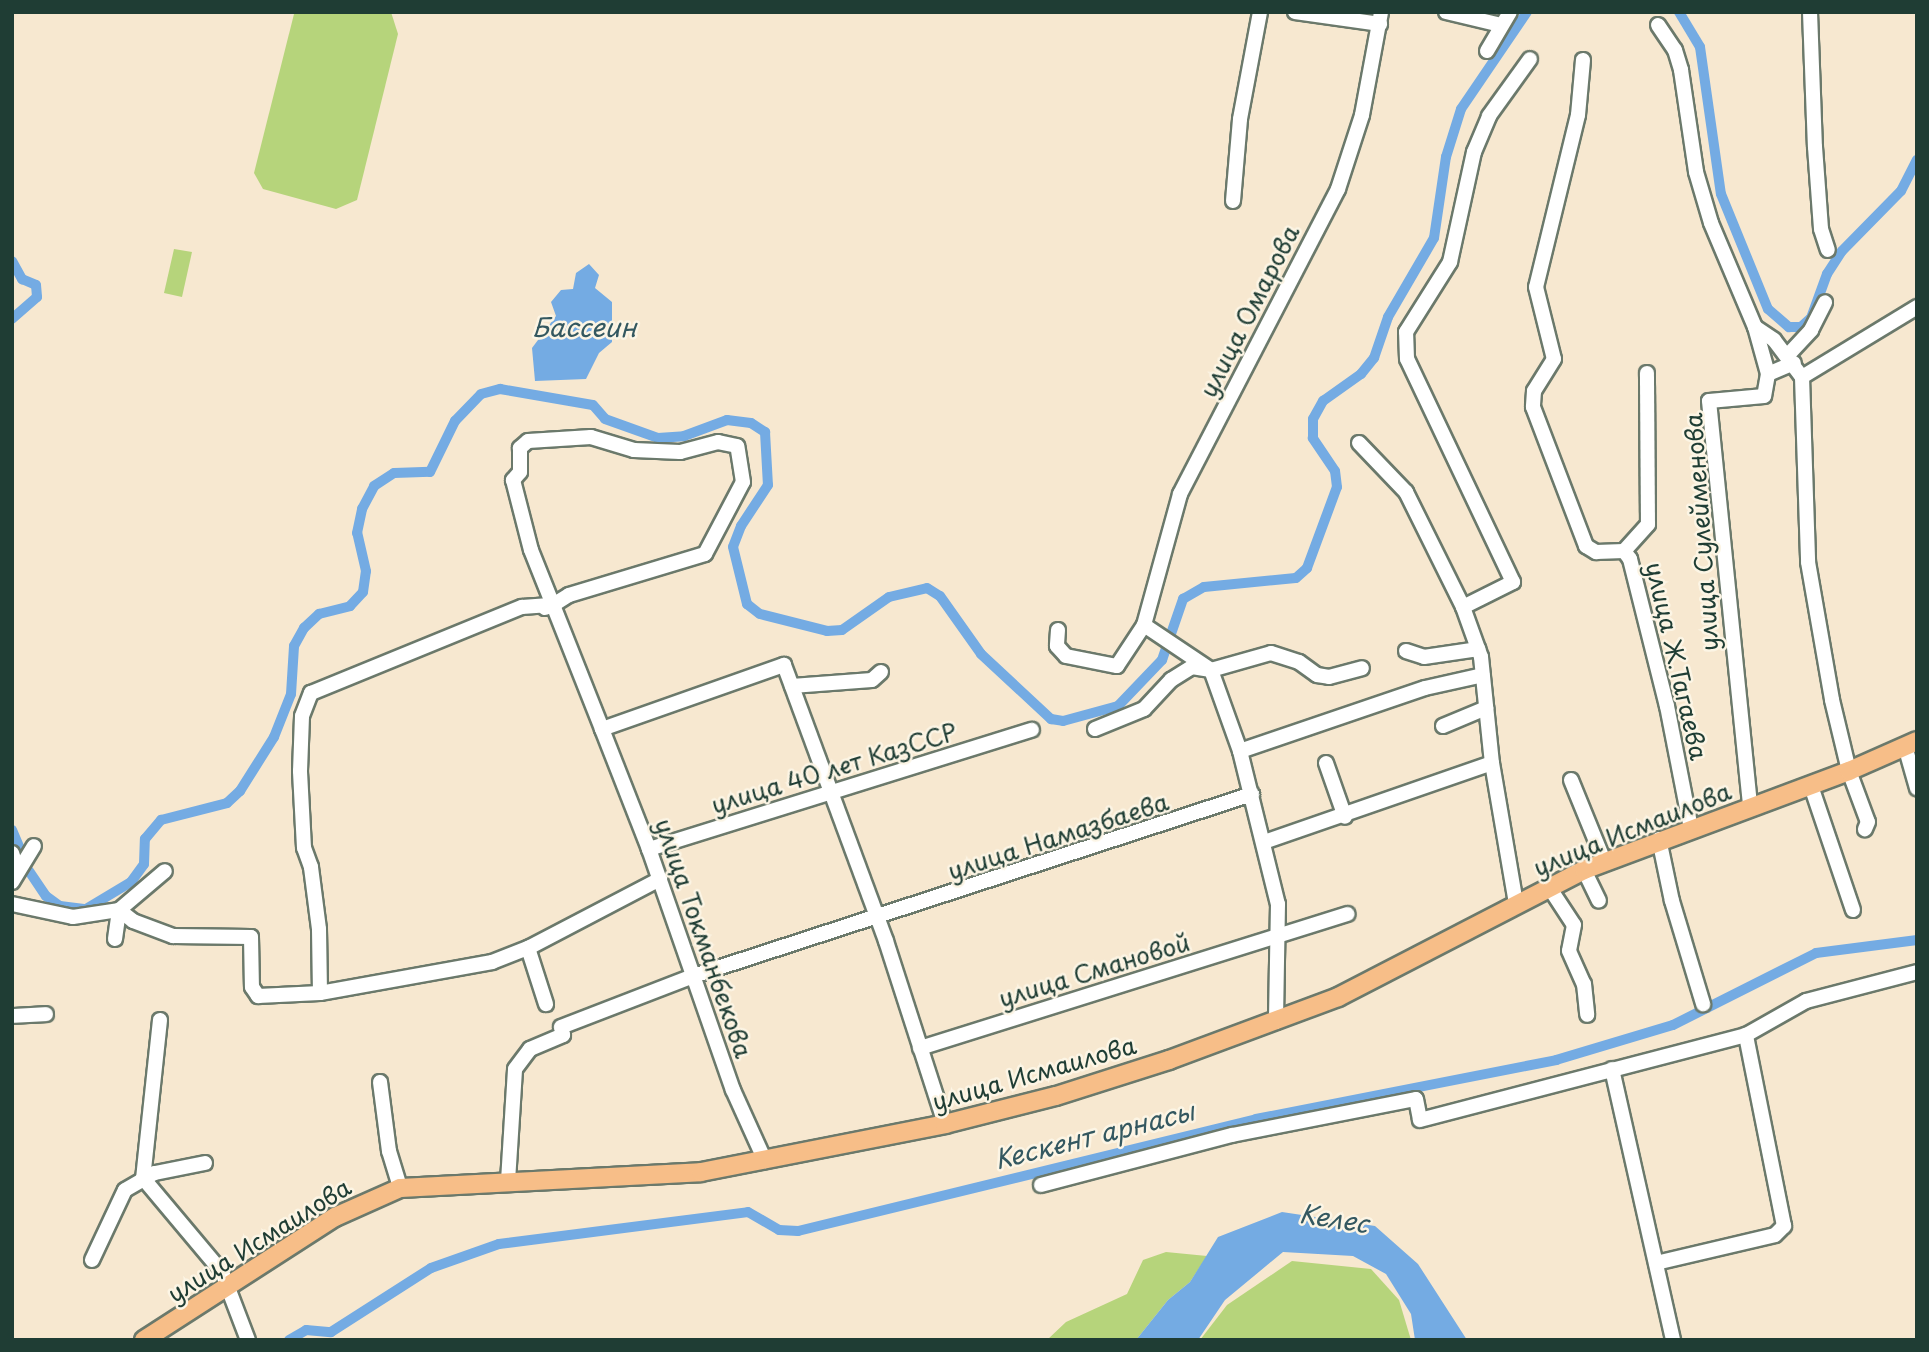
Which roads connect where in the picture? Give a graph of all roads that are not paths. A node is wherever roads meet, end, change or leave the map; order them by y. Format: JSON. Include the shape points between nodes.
{"nodes":[{"id":1,"x":1260,"y":12,"type":"edge"},
{"id":2,"x":1295,"y":12,"type":"edge"},
{"id":3,"x":1446,"y":12,"type":"edge"},
{"id":4,"x":1510,"y":12,"type":"edge"},
{"id":5,"x":1810,"y":12,"type":"edge"},
{"id":6,"x":1380,"y":18,"type":"edge"},
{"id":7,"x":1501,"y":25,"type":"junction"},
{"id":8,"x":1658,"y":25,"type":"dead end"},
{"id":9,"x":1487,"y":51,"type":"dead end"},
{"id":10,"x":1530,"y":59,"type":"dead end"},
{"id":11,"x":1583,"y":60,"type":"dead end"},
{"id":12,"x":1233,"y":201,"type":"dead end"},
{"id":13,"x":1828,"y":250,"type":"dead end"},
{"id":14,"x":1825,"y":302,"type":"dead end"},
{"id":15,"x":1917,"y":307,"type":"edge"},
{"id":16,"x":1755,"y":327,"type":"junction"},
{"id":17,"x":1791,"y":359,"type":"junction"},
{"id":18,"x":1647,"y":373,"type":"dead end"},
{"id":19,"x":1768,"y":374,"type":"junction"},
{"id":20,"x":1802,"y":377,"type":"junction"},
{"id":21,"x":1359,"y":443,"type":"dead end"},
{"id":22,"x":1624,"y":551,"type":"junction"},
{"id":23,"x":549,"y":606,"type":"junction"},
{"id":24,"x":1463,"y":607,"type":"junction"},
{"id":25,"x":1144,"y":625,"type":"junction"},
{"id":26,"x":1058,"y":630,"type":"dead end"},
{"id":27,"x":1478,"y":649,"type":"junction"},
{"id":28,"x":1406,"y":651,"type":"dead end"},
{"id":29,"x":1362,"y":668,"type":"dead end"},
{"id":30,"x":1211,"y":670,"type":"junction"},
{"id":31,"x":881,"y":672,"type":"dead end"},
{"id":32,"x":1483,"y":675,"type":"junction"},
{"id":33,"x":792,"y":686,"type":"junction"},
{"id":34,"x":1486,"y":708,"type":"junction"},
{"id":35,"x":1443,"y":726,"type":"dead end"},
{"id":36,"x":602,"y":729,"type":"junction"},
{"id":37,"x":1095,"y":729,"type":"dead end"},
{"id":38,"x":1032,"y":730,"type":"dead end"},
{"id":39,"x":1911,"y":744,"type":"edge"},
{"id":40,"x":1240,"y":751,"type":"junction"},
{"id":41,"x":1326,"y":763,"type":"dead end"},
{"id":42,"x":1492,"y":763,"type":"junction"},
{"id":43,"x":1849,"y":771,"type":"junction"},
{"id":44,"x":1572,"y":780,"type":"dead end"},
{"id":45,"x":1811,"y":786,"type":"junction"},
{"id":46,"x":1917,"y":788,"type":"edge"},
{"id":47,"x":1252,"y":793,"type":"junction"},
{"id":48,"x":831,"y":794,"type":"junction"},
{"id":49,"x":1750,"y":808,"type":"junction"},
{"id":50,"x":1345,"y":817,"type":"junction"},
{"id":51,"x":1691,"y":828,"type":"junction"},
{"id":52,"x":1865,"y":829,"type":"dead end"},
{"id":53,"x":1659,"y":839,"type":"junction"},
{"id":54,"x":1264,"y":842,"type":"junction"},
{"id":55,"x":34,"y":846,"type":"dead end"},
{"id":56,"x":649,"y":849,"type":"junction"},
{"id":57,"x":12,"y":853,"type":"edge"},
{"id":58,"x":1604,"y":861,"type":"junction"},
{"id":59,"x":1584,"y":870,"type":"junction"},
{"id":60,"x":165,"y":871,"type":"dead end"},
{"id":61,"x":15,"y":877,"type":"edge"},
{"id":62,"x":660,"y":879,"type":"junction"},
{"id":63,"x":1549,"y":887,"type":"junction"},
{"id":64,"x":1599,"y":901,"type":"dead end"},
{"id":65,"x":12,"y":904,"type":"edge"},
{"id":66,"x":1516,"y":904,"type":"junction"},
{"id":67,"x":119,"y":910,"type":"junction"},
{"id":68,"x":1853,"y":910,"type":"dead end"},
{"id":69,"x":1348,"y":914,"type":"dead end"},
{"id":70,"x":878,"y":919,"type":"junction"},
{"id":71,"x":1280,"y":936,"type":"junction"},
{"id":72,"x":115,"y":939,"type":"dead end"},
{"id":73,"x":527,"y":948,"type":"junction"},
{"id":74,"x":1917,"y":972,"type":"edge"},
{"id":75,"x":693,"y":976,"type":"junction"},
{"id":76,"x":320,"y":993,"type":"junction"},
{"id":77,"x":546,"y":1004,"type":"dead end"},
{"id":78,"x":1703,"y":1004,"type":"dead end"},
{"id":79,"x":46,"y":1014,"type":"dead end"},
{"id":80,"x":1587,"y":1015,"type":"dead end"},
{"id":81,"x":12,"y":1016,"type":"edge"},
{"id":82,"x":160,"y":1020,"type":"dead end"},
{"id":83,"x":1276,"y":1022,"type":"junction"},
{"id":84,"x":1746,"y":1035,"type":"junction"},
{"id":85,"x":920,"y":1048,"type":"junction"},
{"id":86,"x":1612,"y":1069,"type":"junction"},
{"id":87,"x":380,"y":1082,"type":"dead end"},
{"id":88,"x":945,"y":1124,"type":"junction"},
{"id":89,"x":765,"y":1161,"type":"junction"},
{"id":90,"x":205,"y":1163,"type":"dead end"},
{"id":91,"x":144,"y":1178,"type":"junction"},
{"id":92,"x":508,"y":1181,"type":"junction"},
{"id":93,"x":1041,"y":1185,"type":"dead end"},
{"id":94,"x":400,"y":1188,"type":"junction"},
{"id":95,"x":93,"y":1260,"type":"dead end"},
{"id":96,"x":1656,"y":1263,"type":"junction"},
{"id":97,"x":225,"y":1287,"type":"junction"},
{"id":98,"x":144,"y":1340,"type":"edge"},
{"id":99,"x":248,"y":1340,"type":"edge"},
{"id":100,"x":1673,"y":1340,"type":"edge"}],
"edges":[{"from":1,"to":12,"type":"street","via":[[1240,120]]},
{"from":2,"to":6,"type":"street"},
{"from":3,"to":7,"type":"street"},
{"from":4,"to":7,"type":"street"},
{"from":5,"to":13,"type":"street","via":[[1821,229]]},
{"from":6,"to":25,"type":"street","name":"улица Омарова","via":[[1362,115],[1338,189],[1180,494]]},
{"from":7,"to":9,"type":"street"},
{"from":8,"to":16,"type":"street","via":[[1675,50],[1681,70],[1696,172],[1711,223]]},
{"from":10,"to":24,"type":"street","via":[[1489,116],[1474,152],[1450,262],[1406,332],[1407,359],[1513,582]]},
{"from":11,"to":22,"type":"street","name":"улица Ж.Тагаева","via":[[1578,114],[1536,287],[1553,359],[1534,391],[1533,407],[1586,546],[1593,552]]},
{"from":14,"to":17,"type":"street"},
{"from":15,"to":20,"type":"street"},
{"from":16,"to":17,"type":"street"},
{"from":16,"to":19,"type":"street"},
{"from":17,"to":19,"type":"street"},
{"from":17,"to":20,"type":"street"},
{"from":18,"to":22,"type":"street","via":[[1648,524]]},
{"from":19,"to":49,"type":"street","name":"улица Сулейменова","via":[[1764,396],[1709,401]]},
{"from":20,"to":43,"type":"street","via":[[1810,440],[1808,562]]},
{"from":21,"to":24,"type":"street","via":[[1406,492]]},
{"from":22,"to":51,"type":"street","name":"улица Ж.Тагаева","via":[[1630,559],[1667,706]]},
{"from":23,"to":23,"type":"street","name":"улица Токманбекова","via":[[513,480],[520,472],[522,444],[591,437],[655,452],[680,452],[718,442],[737,446],[743,482],[705,555],[569,595]]},
{"from":23,"to":36,"type":"street","name":"улица Токманбекова"},
{"from":23,"to":76,"type":"street","name":"улица Токманбекова","via":[[543,602],[522,607],[311,693],[302,716],[304,848],[316,892]]},
{"from":24,"to":27,"type":"street"},
{"from":25,"to":26,"type":"street","name":"улица Омарова","via":[[1116,666],[1066,656],[1057,646]]},
{"from":25,"to":30,"type":"street"},
{"from":27,"to":28,"type":"street","via":[[1424,657]]},
{"from":27,"to":32,"type":"street"},
{"from":29,"to":30,"type":"street","via":[[1329,677],[1271,653]]},
{"from":30,"to":37,"type":"street","via":[[1184,670],[1144,709]]},
{"from":30,"to":40,"type":"street"},
{"from":31,"to":33,"type":"street","via":[[872,680]]},
{"from":32,"to":34,"type":"street"},
{"from":32,"to":40,"type":"street","via":[[1414,692]]},
{"from":33,"to":36,"type":"street","via":[[784,665]]},
{"from":33,"to":48,"type":"street"},
{"from":34,"to":35,"type":"street"},
{"from":34,"to":42,"type":"street"},
{"from":36,"to":56,"type":"street","name":"улица Токманбекова"},
{"from":38,"to":48,"type":"street","name":"улица 40 лет КазССР"},
{"from":39,"to":43,"type":"main road","name":"улица Исмаилова"},
{"from":39,"to":46,"type":"street"},
{"from":40,"to":47,"type":"street"},
{"from":41,"to":50,"type":"street"},
{"from":42,"to":50,"type":"street"},
{"from":42,"to":66,"type":"street"},
{"from":43,"to":45,"type":"main road","name":"улица Исмаилова"},
{"from":43,"to":52,"type":"street","via":[[1864,808]]},
{"from":44,"to":58,"type":"street"},
{"from":45,"to":49,"type":"main road","name":"улица Исмаилова"},
{"from":45,"to":68,"type":"street"},
{"from":47,"to":54,"type":"street"},
{"from":47,"to":70,"type":"street","name":"улица Намазбаева"},
{"from":48,"to":56,"type":"street","name":"улица 40 лет КазССР"},
{"from":48,"to":70,"type":"street"},
{"from":49,"to":51,"type":"main road","name":"улица Исмаилова"},
{"from":50,"to":54,"type":"street"},
{"from":51,"to":53,"type":"main road","name":"улица Исмаилова"},
{"from":53,"to":58,"type":"main road","name":"улица Исмаилова"},
{"from":53,"to":78,"type":"street"},
{"from":54,"to":71,"type":"street"},
{"from":55,"to":61,"type":"street"},
{"from":56,"to":62,"type":"street","name":"улица Токманбекова"},
{"from":57,"to":61,"type":"street"},
{"from":58,"to":59,"type":"main road","name":"улица Исмаилова"},
{"from":59,"to":63,"type":"main road","name":"улица Исмаилова"},
{"from":59,"to":64,"type":"street"},
{"from":60,"to":67,"type":"street"},
{"from":62,"to":73,"type":"street"},
{"from":62,"to":75,"type":"street","name":"улица Токманбекова"},
{"from":63,"to":66,"type":"main road","name":"улица Исмаилова"},
{"from":63,"to":80,"type":"street","via":[[1574,925],[1569,951],[1584,984]]},
{"from":65,"to":67,"type":"street","via":[[72,917]]},
{"from":66,"to":83,"type":"main road","name":"улица Исмаилова","via":[[1338,997]]},
{"from":67,"to":72,"type":"street"},
{"from":67,"to":76,"type":"street","via":[[133,921],[173,936],[251,937],[252,987],[258,996]]},
{"from":69,"to":71,"type":"street","name":"улица Смановой"},
{"from":70,"to":75,"type":"street","name":"улица Намазбаева"},
{"from":70,"to":85,"type":"street"},
{"from":71,"to":83,"type":"street"},
{"from":71,"to":85,"type":"street","name":"улица Смановой"},
{"from":73,"to":76,"type":"street","via":[[492,962]]},
{"from":73,"to":77,"type":"street"},
{"from":74,"to":84,"type":"street","via":[[1806,1001]]},
{"from":75,"to":89,"type":"street","name":"улица Токманбекова","via":[[733,1090]]},
{"from":75,"to":92,"type":"street","name":"улица Намазбаева","via":[[561,1027],[563,1035],[530,1049],[515,1069]]},
{"from":79,"to":81,"type":"street"},
{"from":82,"to":91,"type":"street"},
{"from":83,"to":88,"type":"main road","name":"улица Исмаилова","via":[[1056,1096]]},
{"from":84,"to":86,"type":"street"},
{"from":84,"to":96,"type":"street","via":[[1784,1226],[1775,1235]]},
{"from":85,"to":88,"type":"street"},
{"from":86,"to":93,"type":"street","via":[[1420,1120],[1416,1099],[1232,1135]]},
{"from":86,"to":96,"type":"street"},
{"from":87,"to":94,"type":"street","via":[[389,1152]]},
{"from":88,"to":89,"type":"main road","name":"улица Исмаилова"},
{"from":89,"to":92,"type":"main road","name":"улица Исмаилова","via":[[646,1177]]},
{"from":90,"to":91,"type":"street"},
{"from":91,"to":95,"type":"street","via":[[118,1197]]},
{"from":91,"to":97,"type":"street","via":[[222,1272]]},
{"from":92,"to":94,"type":"main road","name":"улица Исмаилова"},
{"from":94,"to":97,"type":"main road","name":"улица Исмаилова","via":[[335,1217]]},
{"from":96,"to":100,"type":"street"},
{"from":97,"to":98,"type":"main road","name":"улица Исмаилова"},
{"from":97,"to":99,"type":"street"}]}
